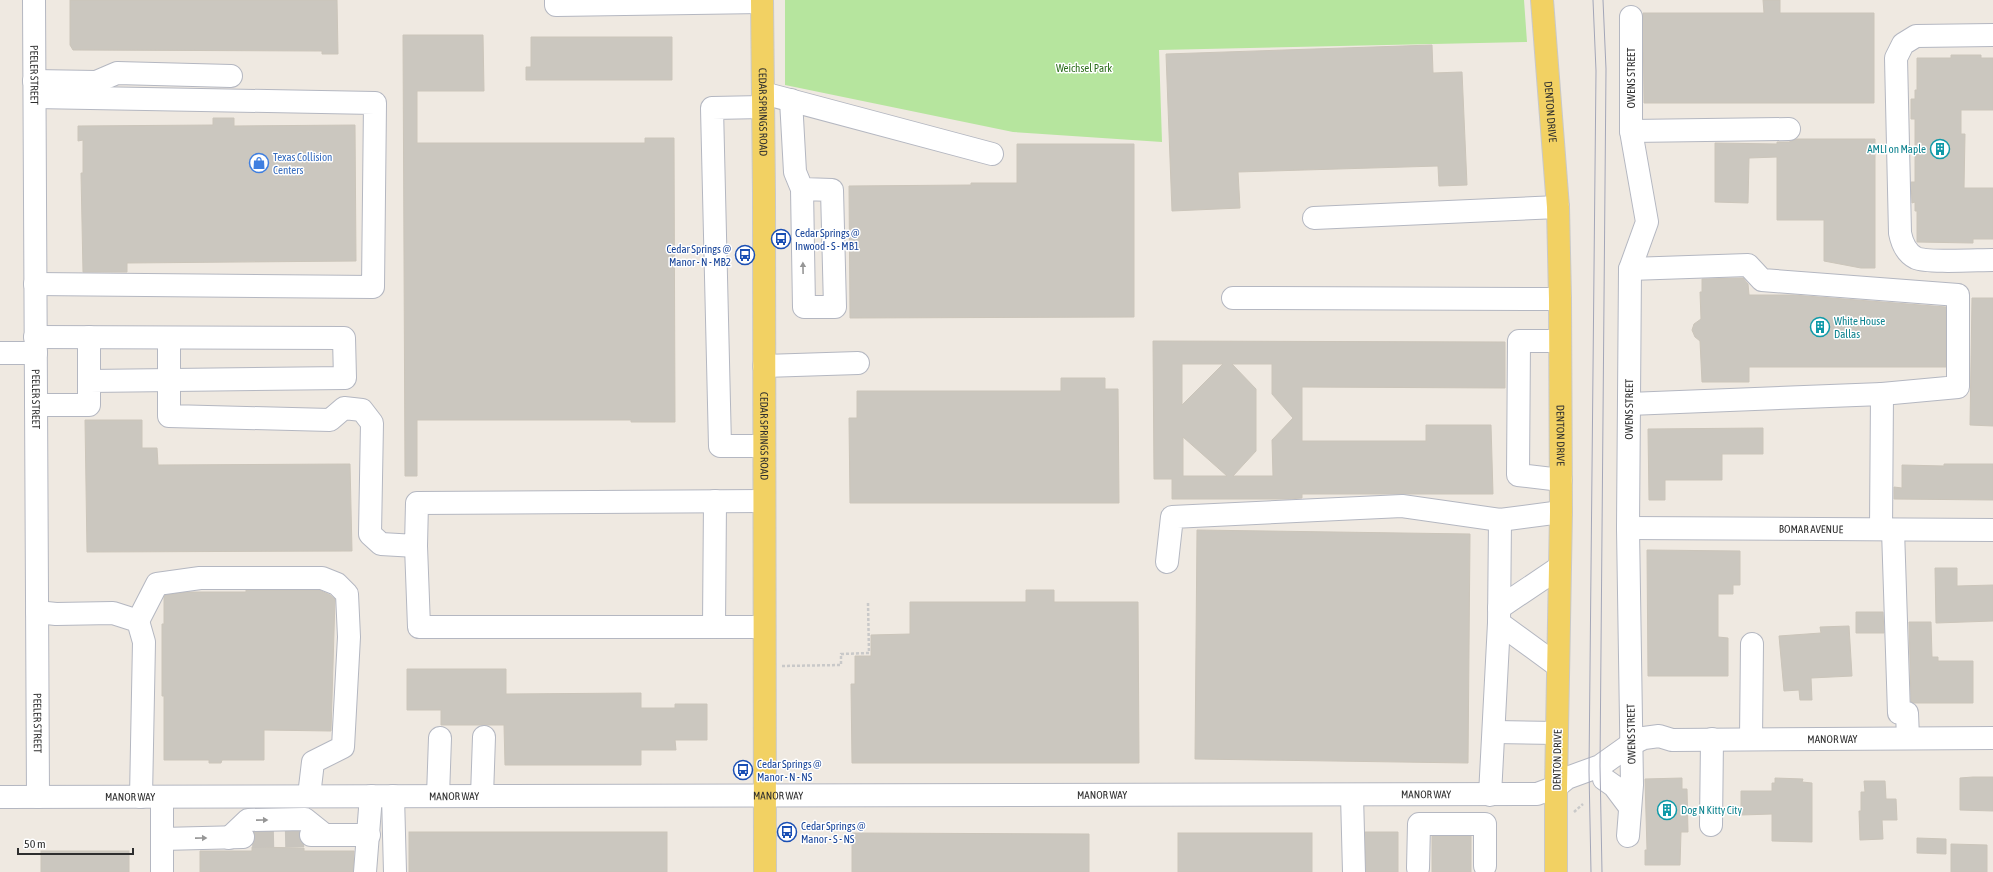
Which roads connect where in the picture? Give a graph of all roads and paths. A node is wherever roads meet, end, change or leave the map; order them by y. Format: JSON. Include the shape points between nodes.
{"nodes":[{"id":1,"x":34,"y":0,"type":"edge"},
{"id":2,"x":556,"y":0,"type":"edge"},
{"id":3,"x":1542,"y":0,"type":"edge"},
{"id":4,"x":762,"y":1,"type":"edge"},
{"id":5,"x":1631,"y":17,"type":"dead end"},
{"id":6,"x":1993,"y":35,"type":"edge"},
{"id":7,"x":231,"y":76,"type":"dead end"},
{"id":8,"x":35,"y":89,"type":"junction"},
{"id":9,"x":763,"y":100,"type":"junction"},
{"id":10,"x":791,"y":100,"type":"junction"},
{"id":11,"x":1789,"y":129,"type":"dead end"},
{"id":12,"x":1631,"y":131,"type":"junction"},
{"id":13,"x":992,"y":154,"type":"dead end"},
{"id":14,"x":802,"y":189,"type":"junction"},
{"id":15,"x":1558,"y":207,"type":"junction"},
{"id":16,"x":1314,"y":218,"type":"dead end"},
{"id":17,"x":1993,"y":260,"type":"edge"},
{"id":18,"x":1630,"y":269,"type":"junction"},
{"id":19,"x":35,"y":284,"type":"junction"},
{"id":20,"x":1233,"y":298,"type":"dead end"},
{"id":21,"x":1560,"y":299,"type":"junction"},
{"id":22,"x":89,"y":337,"type":"junction"},
{"id":23,"x":169,"y":338,"type":"junction"},
{"id":24,"x":1560,"y":341,"type":"junction"},
{"id":25,"x":36,"y":345,"type":"junction"},
{"id":26,"x":0,"y":353,"type":"edge"},
{"id":27,"x":858,"y":363,"type":"dead end"},
{"id":28,"x":764,"y":366,"type":"junction"},
{"id":29,"x":345,"y":378,"type":"junction"},
{"id":30,"x":169,"y":380,"type":"junction"},
{"id":31,"x":89,"y":381,"type":"junction"},
{"id":32,"x":1882,"y":394,"type":"junction"},
{"id":33,"x":1629,"y":404,"type":"junction"},
{"id":34,"x":36,"y":405,"type":"junction"},
{"id":35,"x":344,"y":408,"type":"junction"},
{"id":36,"x":764,"y":446,"type":"junction"},
{"id":37,"x":1561,"y":480,"type":"junction"},
{"id":38,"x":715,"y":501,"type":"junction"},
{"id":39,"x":764,"y":501,"type":"junction"},
{"id":40,"x":1561,"y":512,"type":"junction"},
{"id":41,"x":1500,"y":520,"type":"junction"},
{"id":42,"x":1628,"y":528,"type":"junction"},
{"id":43,"x":1887,"y":529,"type":"junction"},
{"id":44,"x":1993,"y":530,"type":"edge"},
{"id":45,"x":416,"y":546,"type":"junction"},
{"id":46,"x":1167,"y":562,"type":"dead end"},
{"id":47,"x":1560,"y":567,"type":"junction"},
{"id":48,"x":868,"y":603,"type":"dead end"},
{"id":49,"x":37,"y":612,"type":"junction"},
{"id":50,"x":1499,"y":616,"type":"junction"},
{"id":51,"x":138,"y":621,"type":"junction"},
{"id":52,"x":714,"y":627,"type":"junction"},
{"id":53,"x":764,"y":628,"type":"junction"},
{"id":54,"x":1752,"y":644,"type":"dead end"},
{"id":55,"x":782,"y":666,"type":"dead end"},
{"id":56,"x":1558,"y":666,"type":"junction"},
{"id":57,"x":1494,"y":732,"type":"junction"},
{"id":58,"x":1557,"y":733,"type":"junction"},
{"id":59,"x":484,"y":737,"type":"dead end"},
{"id":60,"x":440,"y":738,"type":"dead end"},
{"id":61,"x":1712,"y":738,"type":"junction"},
{"id":62,"x":1751,"y":738,"type":"junction"},
{"id":63,"x":1908,"y":738,"type":"junction"},
{"id":64,"x":1993,"y":738,"type":"edge"},
{"id":65,"x":1631,"y":753,"type":"junction"},
{"id":66,"x":1604,"y":779,"type":"junction"},
{"id":67,"x":1556,"y":787,"type":"junction"},
{"id":68,"x":765,"y":795,"type":"junction"},
{"id":69,"x":1352,"y":795,"type":"junction"},
{"id":70,"x":1436,"y":795,"type":"junction"},
{"id":71,"x":1488,"y":795,"type":"junction"},
{"id":72,"x":309,"y":796,"type":"junction"},
{"id":73,"x":371,"y":796,"type":"junction"},
{"id":74,"x":393,"y":796,"type":"junction"},
{"id":75,"x":438,"y":796,"type":"junction"},
{"id":76,"x":482,"y":796,"type":"junction"},
{"id":77,"x":0,"y":797,"type":"edge"},
{"id":78,"x":38,"y":797,"type":"junction"},
{"id":79,"x":141,"y":797,"type":"junction"},
{"id":80,"x":162,"y":797,"type":"junction"},
{"id":81,"x":1582,"y":804,"type":"dead end"},
{"id":82,"x":1630,"y":806,"type":"junction"},
{"id":83,"x":1571,"y":812,"type":"dead end"},
{"id":84,"x":1436,"y":824,"type":"junction"},
{"id":85,"x":1485,"y":824,"type":"junction"},
{"id":86,"x":1711,"y":825,"type":"dead end"},
{"id":87,"x":369,"y":835,"type":"junction"},
{"id":88,"x":1628,"y":836,"type":"dead end"},
{"id":89,"x":252,"y":837,"type":"tunnel mouth"},
{"id":90,"x":229,"y":838,"type":"junction"},
{"id":91,"x":162,"y":839,"type":"junction"},
{"id":92,"x":1485,"y":866,"type":"dead end"},
{"id":93,"x":1418,"y":868,"type":"dead end"},
{"id":94,"x":162,"y":872,"type":"edge"},
{"id":95,"x":365,"y":872,"type":"edge"},
{"id":96,"x":395,"y":872,"type":"edge"},
{"id":97,"x":765,"y":872,"type":"edge"},
{"id":98,"x":1354,"y":872,"type":"edge"},
{"id":99,"x":1556,"y":872,"type":"edge"}],
"edges":[{"from":1,"to":8,"type":"street","name":"PEELER STREET"},
{"from":2,"to":4,"type":"street","via":[[556,4]]},
{"from":3,"to":15,"type":"main road","name":"DENTON DRIVE"},
{"from":4,"to":9,"type":"main road","name":"CEDAR SPRINGS ROAD"},
{"from":5,"to":12,"type":"street","name":"OWENS STREET"},
{"from":6,"to":17,"type":"street","via":[[1916,36],[1903,44],[1896,58],[1900,233],[1904,247],[1909,253],[1923,260]]},
{"from":7,"to":8,"type":"street","via":[[117,73],[96,82]]},
{"from":8,"to":19,"type":"street","name":"PEELER STREET"},
{"from":8,"to":19,"type":"street","via":[[375,103],[373,287]]},
{"from":9,"to":10,"type":"street"},
{"from":9,"to":28,"type":"main road","name":"CEDAR SPRINGS ROAD"},
{"from":9,"to":36,"type":"street","via":[[712,108],[720,446]]},
{"from":10,"to":13,"type":"street"},
{"from":10,"to":14,"type":"street","via":[[795,172]]},
{"from":11,"to":12,"type":"street"},
{"from":12,"to":18,"type":"street","name":"OWENS STREET","via":[[1646,222]]},
{"from":14,"to":14,"type":"street","one_way":true,"via":[[832,190],[835,307],[804,307]]},
{"from":15,"to":16,"type":"street"},
{"from":15,"to":21,"type":"main road","name":"DENTON DRIVE"},
{"from":18,"to":32,"type":"street","via":[[1748,265],[1762,280],[1958,295],[1958,387]]},
{"from":18,"to":33,"type":"street","name":"OWENS STREET"},
{"from":19,"to":25,"type":"street","name":"PEELER STREET"},
{"from":20,"to":21,"type":"street"},
{"from":21,"to":24,"type":"main road","name":"DENTON DRIVE"},
{"from":22,"to":23,"type":"street"},
{"from":22,"to":25,"type":"street"},
{"from":22,"to":31,"type":"street"},
{"from":23,"to":29,"type":"street","via":[[344,338]]},
{"from":23,"to":30,"type":"street"},
{"from":24,"to":37,"type":"main road","name":"DENTON DRIVE"},
{"from":24,"to":37,"type":"street","via":[[1519,341],[1518,475]]},
{"from":25,"to":26,"type":"street"},
{"from":25,"to":34,"type":"street","name":"PEELER STREET"},
{"from":27,"to":28,"type":"street"},
{"from":28,"to":36,"type":"main road","name":"CEDAR SPRINGS ROAD"},
{"from":29,"to":30,"type":"street"},
{"from":29,"to":35,"type":"street"},
{"from":30,"to":31,"type":"street"},
{"from":30,"to":35,"type":"street","via":[[169,416],[330,420]]},
{"from":31,"to":34,"type":"street","via":[[89,405]]},
{"from":32,"to":33,"type":"street"},
{"from":32,"to":43,"type":"street"},
{"from":33,"to":42,"type":"street","name":"OWENS STREET"},
{"from":34,"to":49,"type":"street","name":"PEELER STREET"},
{"from":35,"to":45,"type":"street","via":[[362,410],[372,423],[370,534],[381,544]]},
{"from":36,"to":39,"type":"main road","name":"CEDAR SPRINGS ROAD"},
{"from":37,"to":40,"type":"main road","name":"DENTON DRIVE"},
{"from":38,"to":39,"type":"street"},
{"from":38,"to":45,"type":"street","via":[[417,503]]},
{"from":38,"to":52,"type":"street"},
{"from":39,"to":53,"type":"main road","name":"CEDAR SPRINGS ROAD"},
{"from":40,"to":41,"type":"street"},
{"from":40,"to":47,"type":"main road","name":"DENTON DRIVE"},
{"from":41,"to":46,"type":"street","via":[[1402,506],[1172,517]]},
{"from":41,"to":50,"type":"street"},
{"from":42,"to":43,"type":"street","name":"BOMAR AVENUE"},
{"from":42,"to":65,"type":"street","name":"OWENS STREET"},
{"from":43,"to":44,"type":"street","name":"BOMAR AVENUE"},
{"from":43,"to":63,"type":"street","via":[[1899,713],[1907,713]]},
{"from":45,"to":52,"type":"street","via":[[419,627]]},
{"from":47,"to":50,"type":"street"},
{"from":47,"to":56,"type":"main road","name":"DENTON DRIVE"},
{"from":48,"to":55,"type":"path","via":[[869,653],[841,654],[841,665]]},
{"from":49,"to":51,"type":"street","via":[[112,613]]},
{"from":49,"to":78,"type":"street","name":"PEELER STREET"},
{"from":50,"to":56,"type":"street"},
{"from":50,"to":57,"type":"street"},
{"from":51,"to":72,"type":"street","via":[[157,584],[200,578],[322,578],[338,584],[347,594],[349,637],[343,747],[313,762]]},
{"from":51,"to":79,"type":"street","via":[[144,642]]},
{"from":52,"to":53,"type":"street"},
{"from":53,"to":68,"type":"main road","name":"CEDAR SPRINGS ROAD"},
{"from":54,"to":62,"type":"street"},
{"from":56,"to":58,"type":"main road","name":"DENTON DRIVE"},
{"from":57,"to":58,"type":"street"},
{"from":57,"to":71,"type":"street"},
{"from":58,"to":67,"type":"main road","name":"DENTON DRIVE"},
{"from":59,"to":76,"type":"street"},
{"from":60,"to":75,"type":"street"},
{"from":61,"to":62,"type":"street","name":"MANOR WAY"},
{"from":61,"to":65,"type":"street","name":"MANOR WAY","via":[[1644,738]]},
{"from":61,"to":86,"type":"street"},
{"from":62,"to":63,"type":"street","name":"MANOR WAY"},
{"from":63,"to":64,"type":"street","name":"MANOR WAY"},
{"from":65,"to":66,"type":"street","name":"MANOR WAY"},
{"from":65,"to":67,"type":"street","name":"MANOR WAY","via":[[1567,778]]},
{"from":65,"to":82,"type":"street","name":"OWENS STREET"},
{"from":66,"to":67,"type":"street","name":"MANOR WAY","via":[[1570,792]]},
{"from":66,"to":82,"type":"street","via":[[1619,791]]},
{"from":67,"to":71,"type":"street","name":"MANOR WAY","via":[[1537,794]]},
{"from":67,"to":99,"type":"main road","name":"DENTON DRIVE"},
{"from":68,"to":69,"type":"street","name":"MANOR WAY"},
{"from":68,"to":76,"type":"street","name":"MANOR WAY"},
{"from":68,"to":97,"type":"main road","name":"CEDAR SPRINGS ROAD"},
{"from":69,"to":70,"type":"street","name":"MANOR WAY"},
{"from":69,"to":98,"type":"street"},
{"from":70,"to":71,"type":"street","name":"MANOR WAY"},
{"from":70,"to":84,"type":"street"},
{"from":71,"to":85,"type":"street"},
{"from":72,"to":73,"type":"street","name":"MANOR WAY"},
{"from":72,"to":80,"type":"street","name":"MANOR WAY"},
{"from":73,"to":74,"type":"street","name":"MANOR WAY"},
{"from":73,"to":87,"type":"street"},
{"from":74,"to":75,"type":"street","name":"MANOR WAY"},
{"from":74,"to":96,"type":"street"},
{"from":75,"to":76,"type":"street","name":"MANOR WAY"},
{"from":77,"to":78,"type":"street","name":"MANOR WAY"},
{"from":78,"to":79,"type":"street","name":"MANOR WAY"},
{"from":79,"to":80,"type":"street","name":"MANOR WAY"},
{"from":80,"to":91,"type":"street"},
{"from":81,"to":83,"type":"path","via":[[1575,812]]},
{"from":82,"to":88,"type":"street","name":"OWENS STREET"},
{"from":84,"to":85,"type":"street"},
{"from":84,"to":93,"type":"street","via":[[1419,824]]},
{"from":85,"to":92,"type":"street"},
{"from":90,"to":87,"type":"street","one_way":true,"via":[[248,820],[305,819],[315,835]]},
{"from":87,"to":95,"type":"street"},
{"from":89,"to":90,"type":"street"},
{"from":91,"to":90,"type":"street","one_way":true},
{"from":91,"to":94,"type":"street"}]}
